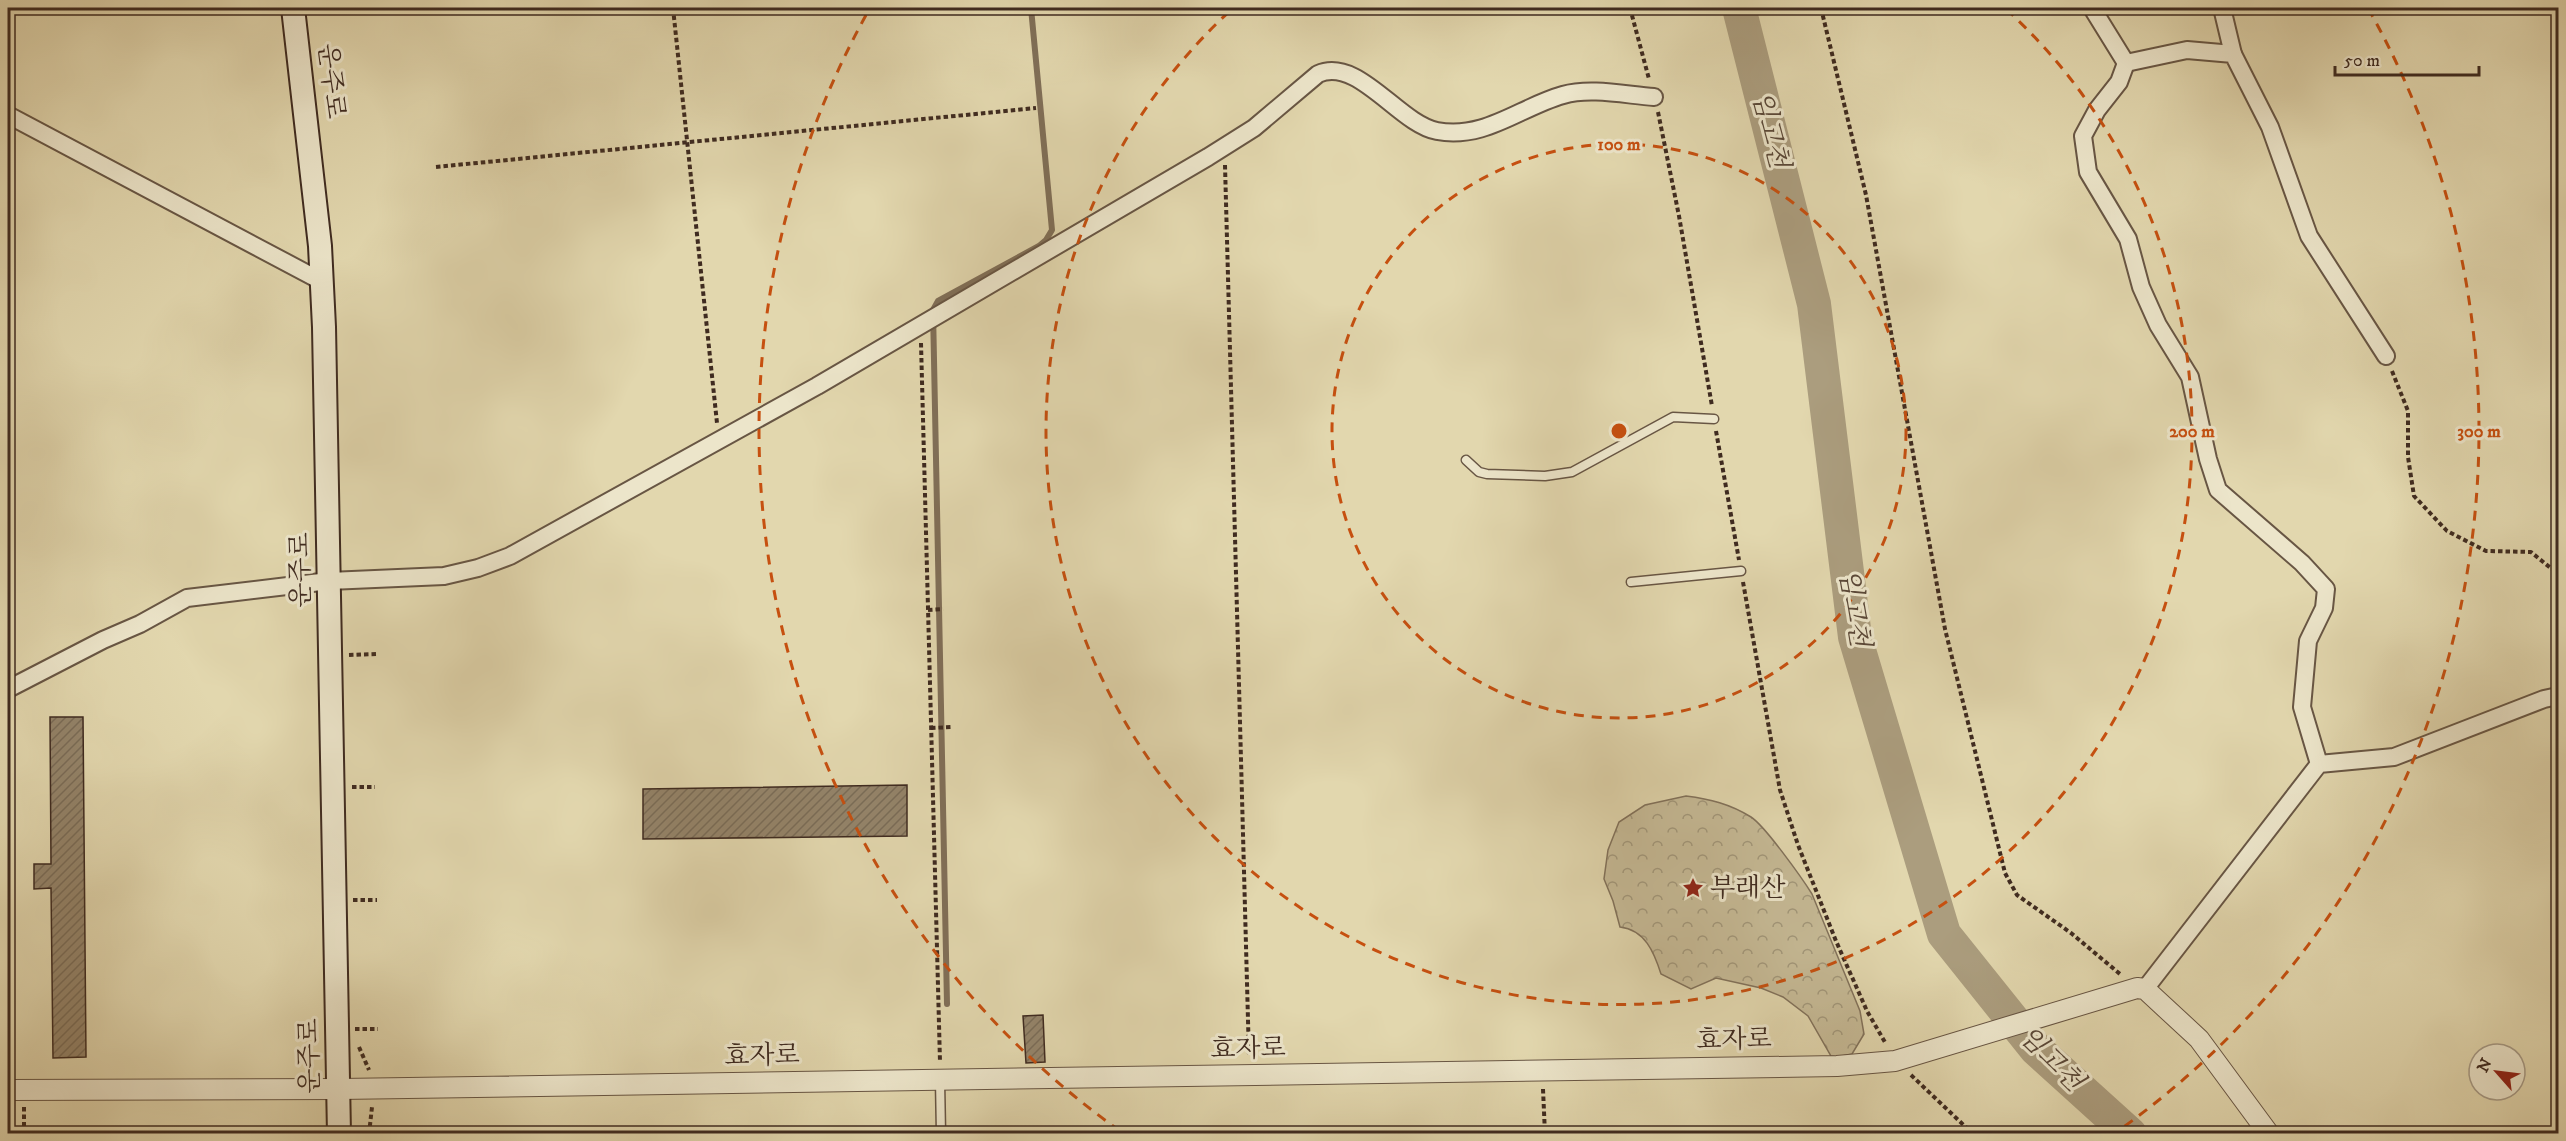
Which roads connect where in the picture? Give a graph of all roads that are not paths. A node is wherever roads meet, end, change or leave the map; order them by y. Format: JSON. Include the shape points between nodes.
{"nodes":[{"id":1,"x":293,"y":8,"type":"edge"},
{"id":2,"x":2092,"y":8,"type":"edge"},
{"id":3,"x":2222,"y":8,"type":"edge"},
{"id":4,"x":2233,"y":54,"type":"junction"},
{"id":5,"x":2126,"y":63,"type":"junction"},
{"id":6,"x":1654,"y":97,"type":"road end"},
{"id":7,"x":8,"y":114,"type":"edge"},
{"id":8,"x":321,"y":280,"type":"junction"},
{"id":9,"x":2386,"y":356,"type":"road end"},
{"id":10,"x":1714,"y":419,"type":"road end"},
{"id":11,"x":1466,"y":460,"type":"dead end"},
{"id":12,"x":1741,"y":571,"type":"road end"},
{"id":13,"x":329,"y":581,"type":"junction"},
{"id":14,"x":1630,"y":582,"type":"dead end"},
{"id":15,"x":8,"y":689,"type":"edge"},
{"id":16,"x":2559,"y":696,"type":"edge"},
{"id":17,"x":2319,"y":764,"type":"junction"},
{"id":18,"x":2141,"y":988,"type":"junction"},
{"id":19,"x":940,"y":1080,"type":"junction"},
{"id":20,"x":340,"y":1089,"type":"junction"},
{"id":21,"x":15,"y":1090,"type":"edge"},
{"id":22,"x":339,"y":1134,"type":"edge"},
{"id":23,"x":941,"y":1134,"type":"edge"},
{"id":24,"x":2269,"y":1134,"type":"edge"}],
"edges":[{"from":1,"to":8,"type":"main road","name":"운주로"},
{"from":2,"to":5,"type":"street"},
{"from":3,"to":4,"type":"street"},
{"from":4,"to":5,"type":"street","via":[[2187,50]]},
{"from":4,"to":9,"type":"street","via":[[2270,127],[2309,236]]},
{"from":5,"to":17,"type":"street","via":[[2119,82],[2083,136],[2088,172],[2127,239],[2141,288],[2158,325],[2190,376],[2218,490],[2326,589],[2324,608],[2308,641],[2302,707]]},
{"from":6,"to":13,"type":"street","via":[[1573,92],[1492,126],[1450,133],[1423,126],[1350,75],[1326,70],[1254,128],[1225,146],[817,386],[510,556],[444,576]]},
{"from":7,"to":8,"type":"street"},
{"from":8,"to":13,"type":"main road","name":"운주로"},
{"from":10,"to":11,"type":"lane","via":[[1673,417],[1585,466],[1562,474],[1487,474]]},
{"from":12,"to":14,"type":"lane"},
{"from":13,"to":15,"type":"street","via":[[187,598]]},
{"from":13,"to":20,"type":"main road","name":"운주로"},
{"from":16,"to":17,"type":"street","via":[[2394,756]]},
{"from":17,"to":18,"type":"street"},
{"from":18,"to":19,"type":"street","name":"효자로","via":[[1903,1058],[1837,1066]]},
{"from":18,"to":24,"type":"street","via":[[2199,1039]]},
{"from":19,"to":20,"type":"street","name":"효자로"},
{"from":19,"to":23,"type":"lane"},
{"from":20,"to":21,"type":"street","name":"효자로"},
{"from":20,"to":22,"type":"main road","name":"운주로"}]}
